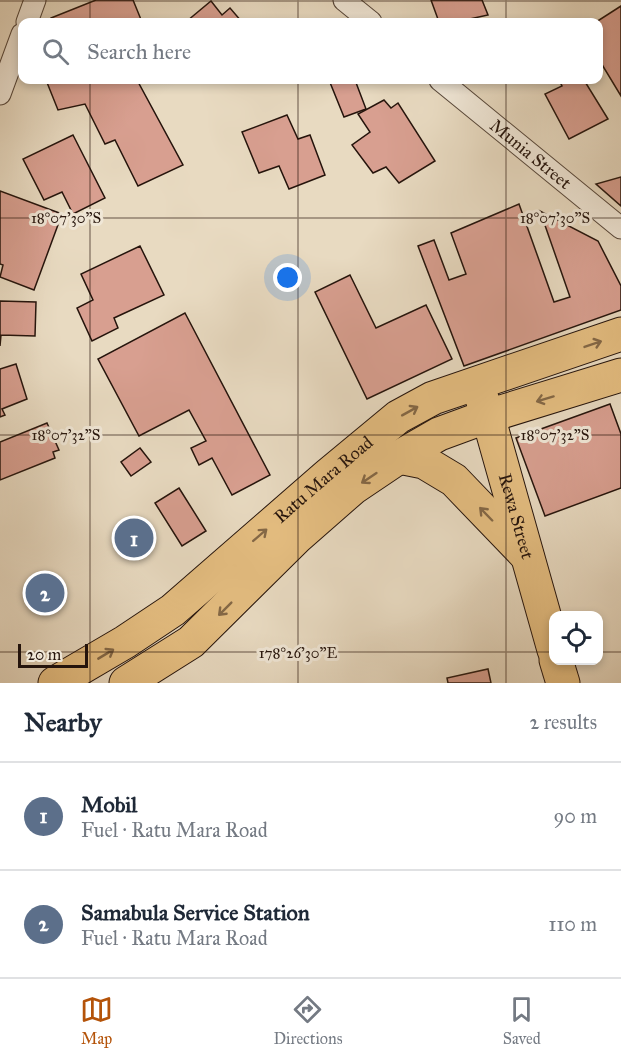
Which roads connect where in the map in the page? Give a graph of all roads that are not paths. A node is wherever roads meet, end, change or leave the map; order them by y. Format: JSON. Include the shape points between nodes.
{"nodes":[{"id":1,"x":35,"y":0,"type":"edge"},
{"id":2,"x":344,"y":0,"type":"edge"},
{"id":3,"x":28,"y":18,"type":"edge"},
{"id":4,"x":366,"y":18,"type":"edge"},
{"id":5,"x":18,"y":45,"type":"edge"},
{"id":6,"x":445,"y":84,"type":"edge"},
{"id":7,"x":0,"y":94,"type":"edge"},
{"id":8,"x":621,"y":228,"type":"edge"},
{"id":9,"x":621,"y":334,"type":"edge"},
{"id":10,"x":621,"y":375,"type":"edge"},
{"id":11,"x":477,"y":384,"type":"junction"},
{"id":12,"x":488,"y":416,"type":"junction"},
{"id":13,"x":399,"y":457,"type":"junction"},
{"id":14,"x":527,"y":556,"type":"junction"},
{"id":15,"x":549,"y":633,"type":"edge"},
{"id":16,"x":191,"y":642,"type":"junction"},
{"id":17,"x":558,"y":665,"type":"edge"},
{"id":18,"x":55,"y":683,"type":"edge"},
{"id":19,"x":126,"y":683,"type":"edge"},
{"id":20,"x":165,"y":683,"type":"edge"},
{"id":21,"x":563,"y":683,"type":"edge"}],
"edges":[{"from":1,"to":3,"type":"street"},
{"from":2,"to":4,"type":"street"},
{"from":5,"to":7,"type":"street"},
{"from":6,"to":8,"type":"street","name":"Munia Street"},
{"from":11,"to":9,"type":"main road","name":"Ratu Mara Road","one_way":true},
{"from":10,"to":12,"type":"main road","name":"Ratu Mara Road","one_way":true},
{"from":11,"to":12,"type":"main road","name":"Rewa Street"},
{"from":18,"to":11,"type":"main road","name":"Ratu Mara Road","one_way":true,"via":[[173,610],[398,417],[433,398]]},
{"from":12,"to":13,"type":"main road","name":"Ratu Mara Road","via":[[439,434]]},
{"from":12,"to":14,"type":"main road","name":"Rewa Street"},
{"from":14,"to":13,"type":"main road","one_way":true,"via":[[454,480],[424,462]]},
{"from":13,"to":16,"type":"main road","name":"Ratu Mara Road","one_way":true,"via":[[353,488],[297,537]]},
{"from":14,"to":15,"type":"main road","name":"Rewa Street"},
{"from":16,"to":19,"type":"main road","name":"Ratu Mara Road"},
{"from":16,"to":20,"type":"main road"},
{"from":17,"to":21,"type":"main road"}]}
